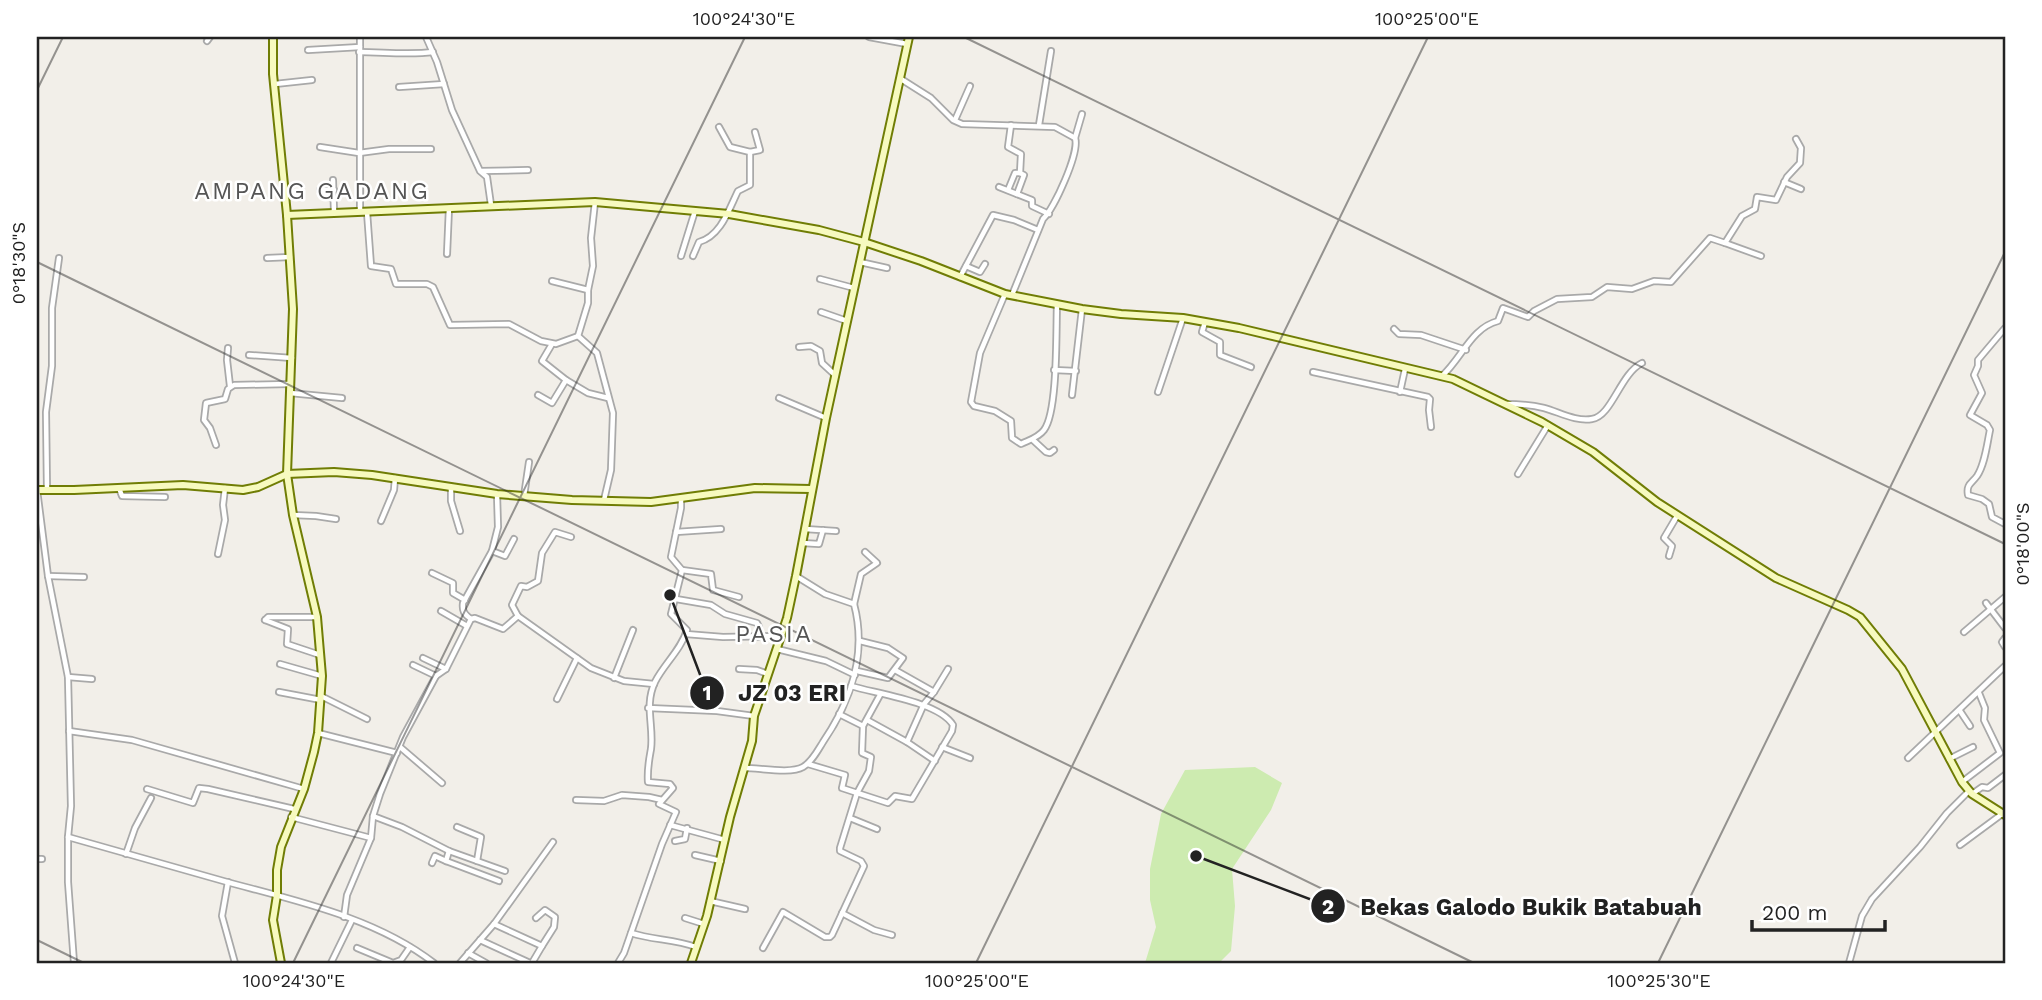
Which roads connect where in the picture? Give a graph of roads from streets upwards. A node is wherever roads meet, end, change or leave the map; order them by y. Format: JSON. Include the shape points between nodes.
{"nodes":[{"id":1,"x":273,"y":37,"type":"edge"},
{"id":2,"x":360,"y":37,"type":"edge"},
{"id":3,"x":426,"y":37,"type":"edge"},
{"id":4,"x":869,"y":37,"type":"edge"},
{"id":5,"x":908,"y":40,"type":"edge"},
{"id":6,"x":359,"y":49,"type":"junction"},
{"id":7,"x":308,"y":50,"type":"dead end"},
{"id":8,"x":1051,"y":51,"type":"dead end"},
{"id":9,"x":433,"y":52,"type":"junction"},
{"id":10,"x":901,"y":79,"type":"junction"},
{"id":11,"x":312,"y":80,"type":"dead end"},
{"id":12,"x":275,"y":84,"type":"junction"},
{"id":13,"x":444,"y":84,"type":"junction"},
{"id":14,"x":970,"y":86,"type":"dead end"},
{"id":15,"x":399,"y":87,"type":"dead end"},
{"id":16,"x":1082,"y":114,"type":"dead end"},
{"id":17,"x":955,"y":121,"type":"junction"},
{"id":18,"x":1011,"y":125,"type":"junction"},
{"id":19,"x":1039,"y":125,"type":"junction"},
{"id":20,"x":719,"y":127,"type":"dead end"},
{"id":21,"x":755,"y":132,"type":"dead end"},
{"id":22,"x":1075,"y":138,"type":"junction"},
{"id":23,"x":1796,"y":139,"type":"dead end"},
{"id":24,"x":320,"y":147,"type":"dead end"},
{"id":25,"x":432,"y":149,"type":"dead end"},
{"id":26,"x":750,"y":152,"type":"junction"},
{"id":27,"x":359,"y":153,"type":"junction"},
{"id":28,"x":528,"y":170,"type":"dead end"},
{"id":29,"x":480,"y":172,"type":"junction"},
{"id":30,"x":1020,"y":173,"type":"junction"},
{"id":31,"x":333,"y":180,"type":"dead end"},
{"id":32,"x":1787,"y":183,"type":"junction"},
{"id":33,"x":999,"y":187,"type":"dead end"},
{"id":34,"x":320,"y":190,"type":"dead end"},
{"id":35,"x":334,"y":190,"type":"junction"},
{"id":36,"x":1009,"y":190,"type":"junction"},
{"id":37,"x":1801,"y":190,"type":"dead end"},
{"id":38,"x":1017,"y":194,"type":"junction"},
{"id":39,"x":595,"y":202,"type":"junction"},
{"id":40,"x":491,"y":205,"type":"junction"},
{"id":41,"x":449,"y":207,"type":"junction"},
{"id":42,"x":695,"y":210,"type":"junction"},
{"id":43,"x":363,"y":211,"type":"junction"},
{"id":44,"x":334,"y":212,"type":"junction"},
{"id":45,"x":729,"y":214,"type":"junction"},
{"id":46,"x":1049,"y":214,"type":"junction"},
{"id":47,"x":287,"y":215,"type":"junction"},
{"id":48,"x":1038,"y":230,"type":"junction"},
{"id":49,"x":864,"y":242,"type":"junction"},
{"id":50,"x":1725,"y":243,"type":"junction"},
{"id":51,"x":447,"y":254,"type":"dead end"},
{"id":52,"x":681,"y":256,"type":"dead end"},
{"id":53,"x":694,"y":256,"type":"dead end"},
{"id":54,"x":1761,"y":256,"type":"dead end"},
{"id":55,"x":290,"y":257,"type":"junction"},
{"id":56,"x":59,"y":258,"type":"dead end"},
{"id":57,"x":267,"y":258,"type":"dead end"},
{"id":58,"x":860,"y":262,"type":"junction"},
{"id":59,"x":985,"y":264,"type":"dead end"},
{"id":60,"x":966,"y":266,"type":"junction"},
{"id":61,"x":887,"y":268,"type":"dead end"},
{"id":62,"x":960,"y":276,"type":"junction"},
{"id":63,"x":820,"y":279,"type":"dead end"},
{"id":64,"x":552,"y":281,"type":"dead end"},
{"id":65,"x":854,"y":288,"type":"junction"},
{"id":66,"x":588,"y":290,"type":"junction"},
{"id":67,"x":1008,"y":294,"type":"junction"},
{"id":68,"x":1057,"y":304,"type":"junction"},
{"id":69,"x":1082,"y":309,"type":"junction"},
{"id":70,"x":821,"y":312,"type":"dead end"},
{"id":71,"x":1183,"y":318,"type":"junction"},
{"id":72,"x":847,"y":321,"type":"junction"},
{"id":73,"x":1205,"y":321,"type":"junction"},
{"id":74,"x":2005,"y":328,"type":"edge"},
{"id":75,"x":1394,"y":329,"type":"dead end"},
{"id":76,"x":578,"y":336,"type":"junction"},
{"id":77,"x":552,"y":344,"type":"junction"},
{"id":78,"x":799,"y":347,"type":"dead end"},
{"id":79,"x":228,"y":348,"type":"dead end"},
{"id":80,"x":1466,"y":350,"type":"junction"},
{"id":81,"x":249,"y":355,"type":"dead end"},
{"id":82,"x":292,"y":358,"type":"junction"},
{"id":83,"x":1642,"y":363,"type":"dead end"},
{"id":84,"x":1251,"y":367,"type":"dead end"},
{"id":85,"x":1405,"y":369,"type":"junction"},
{"id":86,"x":1054,"y":370,"type":"junction"},
{"id":87,"x":1076,"y":371,"type":"junction"},
{"id":88,"x":1313,"y":372,"type":"dead end"},
{"id":89,"x":835,"y":375,"type":"junction"},
{"id":90,"x":1441,"y":376,"type":"junction"},
{"id":91,"x":566,"y":380,"type":"junction"},
{"id":92,"x":291,"y":384,"type":"junction"},
{"id":93,"x":230,"y":386,"type":"junction"},
{"id":94,"x":1158,"y":392,"type":"dead end"},
{"id":95,"x":290,"y":393,"type":"junction"},
{"id":96,"x":1400,"y":393,"type":"junction"},
{"id":97,"x":538,"y":395,"type":"dead end"},
{"id":98,"x":1072,"y":395,"type":"dead end"},
{"id":99,"x":342,"y":398,"type":"dead end"},
{"id":100,"x":608,"y":398,"type":"junction"},
{"id":101,"x":779,"y":398,"type":"dead end"},
{"id":102,"x":1505,"y":404,"type":"junction"},
{"id":103,"x":826,"y":418,"type":"junction"},
{"id":104,"x":1548,"y":425,"type":"junction"},
{"id":105,"x":1431,"y":428,"type":"dead end"},
{"id":106,"x":1033,"y":439,"type":"junction"},
{"id":107,"x":216,"y":445,"type":"dead end"},
{"id":108,"x":1054,"y":450,"type":"dead end"},
{"id":109,"x":529,"y":461,"type":"dead end"},
{"id":110,"x":287,"y":474,"type":"junction"},
{"id":111,"x":1518,"y":474,"type":"dead end"},
{"id":112,"x":395,"y":478,"type":"junction"},
{"id":113,"x":450,"y":486,"type":"junction"},
{"id":114,"x":119,"y":488,"type":"junction"},
{"id":115,"x":225,"y":488,"type":"junction"},
{"id":116,"x":811,"y":489,"type":"junction"},
{"id":117,"x":37,"y":490,"type":"edge"},
{"id":118,"x":47,"y":491,"type":"junction"},
{"id":119,"x":497,"y":494,"type":"junction"},
{"id":120,"x":524,"y":496,"type":"junction"},
{"id":121,"x":164,"y":498,"type":"dead end"},
{"id":122,"x":681,"y":499,"type":"junction"},
{"id":123,"x":604,"y":500,"type":"junction"},
{"id":124,"x":293,"y":515,"type":"junction"},
{"id":125,"x":1677,"y":516,"type":"junction"},
{"id":126,"x":335,"y":519,"type":"dead end"},
{"id":127,"x":381,"y":521,"type":"dead end"},
{"id":128,"x":2005,"y":524,"type":"edge"},
{"id":129,"x":721,"y":529,"type":"dead end"},
{"id":130,"x":804,"y":529,"type":"junction"},
{"id":131,"x":822,"y":530,"type":"junction"},
{"id":132,"x":460,"y":531,"type":"dead end"},
{"id":133,"x":836,"y":531,"type":"dead end"},
{"id":134,"x":676,"y":532,"type":"junction"},
{"id":135,"x":571,"y":537,"type":"dead end"},
{"id":136,"x":514,"y":539,"type":"dead end"},
{"id":137,"x":801,"y":542,"type":"junction"},
{"id":138,"x":492,"y":551,"type":"junction"},
{"id":139,"x":865,"y":552,"type":"dead end"},
{"id":140,"x":218,"y":554,"type":"dead end"},
{"id":141,"x":1669,"y":556,"type":"dead end"},
{"id":142,"x":682,"y":570,"type":"junction"},
{"id":143,"x":432,"y":573,"type":"dead end"},
{"id":144,"x":48,"y":576,"type":"junction"},
{"id":145,"x":796,"y":576,"type":"junction"},
{"id":146,"x":84,"y":577,"type":"dead end"},
{"id":147,"x":739,"y":597,"type":"dead end"},
{"id":148,"x":2005,"y":597,"type":"edge"},
{"id":149,"x":676,"y":599,"type":"junction"},
{"id":150,"x":465,"y":600,"type":"junction"},
{"id":151,"x":1986,"y":603,"type":"dead end"},
{"id":152,"x":854,"y":604,"type":"junction"},
{"id":153,"x":1991,"y":609,"type":"junction"},
{"id":154,"x":441,"y":611,"type":"dead end"},
{"id":155,"x":518,"y":616,"type":"junction"},
{"id":156,"x":317,"y":617,"type":"junction"},
{"id":157,"x":471,"y":619,"type":"junction"},
{"id":158,"x":467,"y":626,"type":"junction"},
{"id":159,"x":2005,"y":628,"type":"edge"},
{"id":160,"x":633,"y":630,"type":"dead end"},
{"id":161,"x":1964,"y":632,"type":"dead end"},
{"id":162,"x":686,"y":634,"type":"junction"},
{"id":163,"x":780,"y":636,"type":"junction"},
{"id":164,"x":757,"y":637,"type":"junction"},
{"id":165,"x":2005,"y":638,"type":"edge"},
{"id":166,"x":860,"y":641,"type":"junction"},
{"id":167,"x":2005,"y":647,"type":"edge"},
{"id":168,"x":777,"y":649,"type":"junction"},
{"id":169,"x":321,"y":655,"type":"junction"},
{"id":170,"x":423,"y":658,"type":"dead end"},
{"id":171,"x":577,"y":658,"type":"junction"},
{"id":172,"x":280,"y":664,"type":"dead end"},
{"id":173,"x":413,"y":665,"type":"dead end"},
{"id":174,"x":2005,"y":666,"type":"edge"},
{"id":175,"x":446,"y":669,"type":"junction"},
{"id":176,"x":738,"y":669,"type":"dead end"},
{"id":177,"x":948,"y":669,"type":"dead end"},
{"id":178,"x":895,"y":670,"type":"junction"},
{"id":179,"x":856,"y":673,"type":"junction"},
{"id":180,"x":768,"y":674,"type":"junction"},
{"id":181,"x":321,"y":676,"type":"junction"},
{"id":182,"x":436,"y":676,"type":"junction"},
{"id":183,"x":68,"y":677,"type":"junction"},
{"id":184,"x":614,"y":678,"type":"junction"},
{"id":185,"x":92,"y":679,"type":"dead end"},
{"id":186,"x":654,"y":684,"type":"junction"},
{"id":187,"x":851,"y":686,"type":"junction"},
{"id":188,"x":279,"y":692,"type":"dead end"},
{"id":189,"x":934,"y":692,"type":"junction"},
{"id":190,"x":1979,"y":693,"type":"junction"},
{"id":191,"x":880,"y":695,"type":"junction"},
{"id":192,"x":321,"y":698,"type":"junction"},
{"id":193,"x":557,"y":699,"type":"dead end"},
{"id":194,"x":924,"y":704,"type":"junction"},
{"id":195,"x":648,"y":708,"type":"junction"},
{"id":196,"x":1960,"y":711,"type":"junction"},
{"id":197,"x":839,"y":714,"type":"junction"},
{"id":198,"x":754,"y":716,"type":"junction"},
{"id":199,"x":367,"y":719,"type":"dead end"},
{"id":200,"x":867,"y":720,"type":"junction"},
{"id":201,"x":863,"y":726,"type":"junction"},
{"id":202,"x":1970,"y":726,"type":"dead end"},
{"id":203,"x":69,"y":731,"type":"junction"},
{"id":204,"x":318,"y":733,"type":"junction"},
{"id":205,"x":1936,"y":733,"type":"junction"},
{"id":206,"x":907,"y":742,"type":"junction"},
{"id":207,"x":400,"y":747,"type":"junction"},
{"id":208,"x":942,"y":747,"type":"junction"},
{"id":209,"x":1973,"y":747,"type":"dead end"},
{"id":210,"x":2003,"y":751,"type":"edge"},
{"id":211,"x":397,"y":753,"type":"junction"},
{"id":212,"x":970,"y":758,"type":"dead end"},
{"id":213,"x":1908,"y":758,"type":"dead end"},
{"id":214,"x":1949,"y":759,"type":"junction"},
{"id":215,"x":935,"y":761,"type":"junction"},
{"id":216,"x":808,"y":764,"type":"junction"},
{"id":217,"x":745,"y":768,"type":"junction"},
{"id":218,"x":2005,"y":775,"type":"edge"},
{"id":219,"x":1962,"y":782,"type":"junction"},
{"id":220,"x":442,"y":783,"type":"dead end"},
{"id":221,"x":147,"y":789,"type":"dead end"},
{"id":222,"x":304,"y":789,"type":"junction"},
{"id":223,"x":1971,"y":792,"type":"junction"},
{"id":224,"x":857,"y":793,"type":"junction"},
{"id":225,"x":151,"y":798,"type":"dead end"},
{"id":226,"x":576,"y":800,"type":"dead end"},
{"id":227,"x":662,"y":800,"type":"junction"},
{"id":228,"x":294,"y":809,"type":"junction"},
{"id":229,"x":2004,"y":814,"type":"edge"},
{"id":230,"x":373,"y":816,"type":"junction"},
{"id":231,"x":291,"y":817,"type":"junction"},
{"id":232,"x":850,"y":818,"type":"junction"},
{"id":233,"x":670,"y":825,"type":"junction"},
{"id":234,"x":457,"y":827,"type":"dead end"},
{"id":235,"x":687,"y":828,"type":"junction"},
{"id":236,"x":877,"y":829,"type":"dead end"},
{"id":237,"x":68,"y":837,"type":"junction"},
{"id":238,"x":371,"y":838,"type":"junction"},
{"id":239,"x":725,"y":840,"type":"junction"},
{"id":240,"x":675,"y":841,"type":"dead end"},
{"id":241,"x":553,"y":842,"type":"dead end"},
{"id":242,"x":1960,"y":845,"type":"dead end"},
{"id":243,"x":449,"y":851,"type":"junction"},
{"id":244,"x":126,"y":853,"type":"junction"},
{"id":245,"x":695,"y":855,"type":"dead end"},
{"id":246,"x":446,"y":861,"type":"junction"},
{"id":247,"x":477,"y":861,"type":"junction"},
{"id":248,"x":720,"y":862,"type":"junction"},
{"id":249,"x":432,"y":863,"type":"dead end"},
{"id":250,"x":505,"y":872,"type":"dead end"},
{"id":251,"x":499,"y":881,"type":"dead end"},
{"id":252,"x":228,"y":882,"type":"junction"},
{"id":253,"x":277,"y":895,"type":"junction"},
{"id":254,"x":710,"y":901,"type":"junction"},
{"id":255,"x":745,"y":909,"type":"dead end"},
{"id":256,"x":842,"y":913,"type":"junction"},
{"id":257,"x":344,"y":917,"type":"junction"},
{"id":258,"x":536,"y":918,"type":"dead end"},
{"id":259,"x":685,"y":918,"type":"dead end"},
{"id":260,"x":352,"y":920,"type":"junction"},
{"id":261,"x":494,"y":924,"type":"junction"},
{"id":262,"x":704,"y":924,"type":"junction"},
{"id":263,"x":631,"y":933,"type":"junction"},
{"id":264,"x":892,"y":935,"type":"dead end"},
{"id":265,"x":480,"y":940,"type":"junction"},
{"id":266,"x":542,"y":946,"type":"junction"},
{"id":267,"x":410,"y":947,"type":"junction"},
{"id":268,"x":696,"y":947,"type":"junction"},
{"id":269,"x":357,"y":948,"type":"dead end"},
{"id":270,"x":763,"y":948,"type":"dead end"},
{"id":271,"x":468,"y":953,"type":"junction"},
{"id":272,"x":74,"y":963,"type":"edge"},
{"id":273,"x":235,"y":963,"type":"edge"},
{"id":274,"x":281,"y":963,"type":"edge"},
{"id":275,"x":331,"y":963,"type":"edge"},
{"id":276,"x":434,"y":963,"type":"edge"},
{"id":277,"x":460,"y":963,"type":"edge"},
{"id":278,"x":486,"y":963,"type":"edge"},
{"id":279,"x":531,"y":963,"type":"edge"},
{"id":280,"x":618,"y":963,"type":"edge"},
{"id":281,"x":691,"y":963,"type":"edge"},
{"id":282,"x":1850,"y":963,"type":"edge"}],
"edges":[{"from":1,"to":12,"type":"street"},
{"from":2,"to":6,"type":"street"},
{"from":3,"to":9,"type":"street"},
{"from":4,"to":5,"type":"street"},
{"from":5,"to":10,"type":"street"},
{"from":6,"to":7,"type":"street"},
{"from":6,"to":9,"type":"street"},
{"from":6,"to":27,"type":"street"},
{"from":8,"to":19,"type":"street"},
{"from":9,"to":13,"type":"street"},
{"from":10,"to":17,"type":"street"},
{"from":10,"to":49,"type":"street"},
{"from":11,"to":12,"type":"street"},
{"from":12,"to":47,"type":"street"},
{"from":13,"to":15,"type":"street"},
{"from":13,"to":29,"type":"street"},
{"from":14,"to":17,"type":"street"},
{"from":16,"to":22,"type":"street"},
{"from":17,"to":18,"type":"street"},
{"from":18,"to":19,"type":"street"},
{"from":18,"to":30,"type":"street","via":[[1008,147],[1021,154]]},
{"from":19,"to":22,"type":"street","via":[[1055,127]]},
{"from":20,"to":26,"type":"street","via":[[730,147]]},
{"from":21,"to":26,"type":"street","via":[[760,150]]},
{"from":22,"to":46,"type":"street","via":[[1076,150]]},
{"from":23,"to":32,"type":"street","via":[[1802,159]]},
{"from":24,"to":27,"type":"street"},
{"from":25,"to":27,"type":"street"},
{"from":26,"to":45,"type":"street","via":[[750,185],[736,193]]},
{"from":27,"to":43,"type":"street"},
{"from":28,"to":29,"type":"street"},
{"from":29,"to":40,"type":"street","via":[[487,177]]},
{"from":30,"to":36,"type":"street"},
{"from":30,"to":38,"type":"street","via":[[1024,175]]},
{"from":31,"to":35,"type":"street"},
{"from":32,"to":37,"type":"street"},
{"from":32,"to":50,"type":"street","via":[[1776,200],[1756,198],[1755,209],[1742,216]]},
{"from":33,"to":36,"type":"street"},
{"from":34,"to":35,"type":"street"},
{"from":35,"to":44,"type":"street"},
{"from":36,"to":38,"type":"street"},
{"from":38,"to":46,"type":"street"},
{"from":39,"to":40,"type":"street"},
{"from":39,"to":42,"type":"street"},
{"from":39,"to":66,"type":"street"},
{"from":40,"to":41,"type":"street"},
{"from":41,"to":43,"type":"street"},
{"from":41,"to":51,"type":"street"},
{"from":42,"to":45,"type":"street"},
{"from":42,"to":52,"type":"street"},
{"from":43,"to":44,"type":"street"},
{"from":43,"to":77,"type":"street","via":[[371,266],[391,270],[396,284],[433,287],[450,325],[509,324]]},
{"from":44,"to":47,"type":"street"},
{"from":45,"to":49,"type":"street"},
{"from":45,"to":53,"type":"street","via":[[709,239],[699,242]]},
{"from":46,"to":48,"type":"street"},
{"from":47,"to":55,"type":"street"},
{"from":48,"to":60,"type":"street","via":[[993,215]]},
{"from":48,"to":67,"type":"street"},
{"from":49,"to":58,"type":"street"},
{"from":49,"to":62,"type":"street"},
{"from":50,"to":54,"type":"street"},
{"from":50,"to":80,"type":"street","via":[[1710,238],[1671,282],[1654,281],[1632,289],[1611,287],[1592,297],[1557,299],[1528,317],[1504,308],[1498,321],[1478,331]]},
{"from":55,"to":57,"type":"street"},
{"from":55,"to":82,"type":"street"},
{"from":56,"to":118,"type":"street","via":[[46,412]]},
{"from":58,"to":61,"type":"street"},
{"from":58,"to":65,"type":"street"},
{"from":59,"to":60,"type":"street","via":[[981,272]]},
{"from":60,"to":62,"type":"street"},
{"from":62,"to":67,"type":"street"},
{"from":63,"to":65,"type":"street"},
{"from":64,"to":66,"type":"street"},
{"from":65,"to":72,"type":"street"},
{"from":66,"to":76,"type":"street"},
{"from":67,"to":68,"type":"street"},
{"from":67,"to":106,"type":"street","via":[[980,353],[971,402],[1012,422],[1012,438],[1019,443]]},
{"from":68,"to":69,"type":"street"},
{"from":68,"to":86,"type":"street"},
{"from":69,"to":71,"type":"street"},
{"from":69,"to":87,"type":"street"},
{"from":70,"to":72,"type":"street"},
{"from":71,"to":73,"type":"street"},
{"from":71,"to":94,"type":"street"},
{"from":72,"to":89,"type":"street"},
{"from":73,"to":84,"type":"street","via":[[1202,332],[1220,342],[1220,355]]},
{"from":73,"to":85,"type":"street"},
{"from":74,"to":128,"type":"street","via":[[1978,360],[1975,375],[1982,393],[1970,415],[1990,430],[1979,471],[1967,492],[1986,501],[1992,517]]},
{"from":75,"to":80,"type":"street"},
{"from":76,"to":77,"type":"street"},
{"from":76,"to":100,"type":"street","via":[[597,353]]},
{"from":77,"to":91,"type":"street","via":[[542,361]]},
{"from":78,"to":89,"type":"street","via":[[819,351],[822,363]]},
{"from":79,"to":93,"type":"street"},
{"from":80,"to":90,"type":"street"},
{"from":81,"to":82,"type":"street"},
{"from":82,"to":92,"type":"street"},
{"from":83,"to":102,"type":"street","via":[[1626,376],[1594,419]]},
{"from":85,"to":90,"type":"street"},
{"from":85,"to":96,"type":"street"},
{"from":86,"to":87,"type":"street"},
{"from":86,"to":106,"type":"street","via":[[1049,422]]},
{"from":87,"to":98,"type":"street"},
{"from":88,"to":96,"type":"street"},
{"from":89,"to":103,"type":"street"},
{"from":90,"to":102,"type":"street"},
{"from":91,"to":97,"type":"street","via":[[552,403]]},
{"from":91,"to":100,"type":"street"},
{"from":92,"to":93,"type":"street"},
{"from":92,"to":95,"type":"street"},
{"from":93,"to":107,"type":"street","via":[[225,399],[206,403],[204,420]]},
{"from":95,"to":99,"type":"street"},
{"from":95,"to":110,"type":"street"},
{"from":96,"to":105,"type":"street","via":[[1430,398]]},
{"from":100,"to":123,"type":"street","via":[[613,416],[611,470]]},
{"from":101,"to":103,"type":"street"},
{"from":102,"to":104,"type":"street"},
{"from":103,"to":116,"type":"street"},
{"from":104,"to":111,"type":"street"},
{"from":104,"to":125,"type":"street","via":[[1593,452]]},
{"from":106,"to":108,"type":"street","via":[[1046,452]]},
{"from":109,"to":120,"type":"street"},
{"from":110,"to":112,"type":"street","via":[[353,472]]},
{"from":110,"to":115,"type":"street","via":[[250,489]]},
{"from":110,"to":124,"type":"street"},
{"from":112,"to":113,"type":"street"},
{"from":112,"to":127,"type":"street"},
{"from":113,"to":119,"type":"street"},
{"from":113,"to":132,"type":"street"},
{"from":114,"to":115,"type":"street"},
{"from":114,"to":118,"type":"street"},
{"from":114,"to":121,"type":"street","via":[[122,496]]},
{"from":115,"to":140,"type":"street"},
{"from":116,"to":122,"type":"street","via":[[735,490]]},
{"from":116,"to":130,"type":"street"},
{"from":117,"to":118,"type":"street"},
{"from":117,"to":144,"type":"street"},
{"from":119,"to":120,"type":"street"},
{"from":119,"to":138,"type":"street","via":[[498,527]]},
{"from":120,"to":123,"type":"street"},
{"from":122,"to":123,"type":"street"},
{"from":122,"to":134,"type":"street"},
{"from":124,"to":126,"type":"street"},
{"from":124,"to":156,"type":"street"},
{"from":125,"to":141,"type":"street","via":[[1664,538],[1672,546]]},
{"from":125,"to":205,"type":"street","via":[[1776,578],[1860,617],[1897,661]]},
{"from":129,"to":134,"type":"street"},
{"from":130,"to":131,"type":"street"},
{"from":130,"to":137,"type":"street"},
{"from":131,"to":133,"type":"street"},
{"from":131,"to":137,"type":"street","via":[[819,544]]},
{"from":134,"to":142,"type":"street","via":[[671,557]]},
{"from":135,"to":155,"type":"street","via":[[555,532],[542,553],[538,581],[521,586],[515,597],[512,605]]},
{"from":136,"to":138,"type":"street","via":[[506,555]]},
{"from":137,"to":145,"type":"street"},
{"from":138,"to":150,"type":"street"},
{"from":139,"to":152,"type":"street","via":[[877,563],[861,574]]},
{"from":142,"to":147,"type":"street","via":[[711,574],[713,590]]},
{"from":142,"to":149,"type":"street"},
{"from":143,"to":150,"type":"street","via":[[453,583],[454,596]]},
{"from":144,"to":146,"type":"street"},
{"from":144,"to":183,"type":"street"},
{"from":145,"to":152,"type":"street","via":[[825,594]]},
{"from":145,"to":163,"type":"street"},
{"from":148,"to":153,"type":"street"},
{"from":149,"to":162,"type":"street","via":[[672,617],[685,627]]},
{"from":149,"to":164,"type":"street","via":[[711,605],[757,623]]},
{"from":150,"to":157,"type":"street","via":[[462,609]]},
{"from":151,"to":153,"type":"street"},
{"from":152,"to":166,"type":"street"},
{"from":153,"to":159,"type":"street"},
{"from":153,"to":161,"type":"street"},
{"from":154,"to":158,"type":"street"},
{"from":155,"to":157,"type":"street","via":[[503,629]]},
{"from":155,"to":171,"type":"street"},
{"from":156,"to":169,"type":"street"},
{"from":156,"to":169,"type":"street","via":[[265,620],[288,629],[288,644]]},
{"from":157,"to":158,"type":"street"},
{"from":158,"to":175,"type":"street"},
{"from":160,"to":184,"type":"street"},
{"from":162,"to":164,"type":"street"},
{"from":162,"to":186,"type":"street"},
{"from":163,"to":164,"type":"street"},
{"from":163,"to":168,"type":"street"},
{"from":165,"to":167,"type":"street"},
{"from":166,"to":178,"type":"street","via":[[900,655]]},
{"from":166,"to":179,"type":"street"},
{"from":168,"to":179,"type":"street"},
{"from":168,"to":180,"type":"street"},
{"from":169,"to":181,"type":"street"},
{"from":170,"to":175,"type":"street"},
{"from":171,"to":184,"type":"street"},
{"from":171,"to":193,"type":"street"},
{"from":172,"to":181,"type":"street"},
{"from":173,"to":182,"type":"street"},
{"from":174,"to":190,"type":"street"},
{"from":175,"to":182,"type":"street"},
{"from":176,"to":180,"type":"street"},
{"from":177,"to":189,"type":"street"},
{"from":178,"to":179,"type":"street","via":[[885,678]]},
{"from":178,"to":189,"type":"street"},
{"from":179,"to":187,"type":"street"},
{"from":180,"to":198,"type":"street"},
{"from":181,"to":192,"type":"street"},
{"from":182,"to":207,"type":"street"},
{"from":183,"to":185,"type":"street"},
{"from":183,"to":203,"type":"street"},
{"from":184,"to":186,"type":"street"},
{"from":186,"to":195,"type":"street"},
{"from":187,"to":191,"type":"street"},
{"from":187,"to":197,"type":"street"},
{"from":188,"to":192,"type":"street"},
{"from":189,"to":194,"type":"street"},
{"from":190,"to":196,"type":"street"},
{"from":190,"to":210,"type":"street","via":[[1986,708],[1984,720]]},
{"from":191,"to":194,"type":"street"},
{"from":191,"to":200,"type":"street"},
{"from":192,"to":199,"type":"street"},
{"from":192,"to":204,"type":"street"},
{"from":194,"to":206,"type":"street"},
{"from":194,"to":208,"type":"street","via":[[952,723]]},
{"from":195,"to":198,"type":"street"},
{"from":195,"to":227,"type":"street","via":[[648,782],[673,788]]},
{"from":196,"to":202,"type":"street"},
{"from":196,"to":205,"type":"street"},
{"from":197,"to":201,"type":"street"},
{"from":197,"to":216,"type":"street"},
{"from":198,"to":217,"type":"street"},
{"from":200,"to":201,"type":"street"},
{"from":200,"to":206,"type":"street"},
{"from":201,"to":224,"type":"street","via":[[862,752],[871,757]]},
{"from":203,"to":222,"type":"street","via":[[132,740]]},
{"from":203,"to":237,"type":"street"},
{"from":204,"to":211,"type":"street"},
{"from":204,"to":222,"type":"street"},
{"from":205,"to":213,"type":"street"},
{"from":205,"to":214,"type":"street"},
{"from":206,"to":215,"type":"street"},
{"from":207,"to":211,"type":"street"},
{"from":207,"to":220,"type":"street"},
{"from":208,"to":212,"type":"street"},
{"from":208,"to":215,"type":"street"},
{"from":209,"to":214,"type":"street"},
{"from":210,"to":219,"type":"street"},
{"from":211,"to":230,"type":"street"},
{"from":214,"to":219,"type":"street"},
{"from":215,"to":224,"type":"street","via":[[912,799],[895,796],[888,803]]},
{"from":216,"to":217,"type":"street","via":[[794,770]]},
{"from":216,"to":224,"type":"street","via":[[845,775],[842,788]]},
{"from":217,"to":239,"type":"street"},
{"from":218,"to":223,"type":"street","via":[[1988,788]]},
{"from":219,"to":223,"type":"street"},
{"from":221,"to":228,"type":"street","via":[[193,803],[199,788],[208,789]]},
{"from":222,"to":228,"type":"street"},
{"from":223,"to":229,"type":"street"},
{"from":223,"to":282,"type":"street","via":[[1872,898],[1862,916]]},
{"from":224,"to":232,"type":"street"},
{"from":225,"to":244,"type":"street"},
{"from":226,"to":227,"type":"street","via":[[604,801],[622,795]]},
{"from":227,"to":233,"type":"street","via":[[661,806],[676,812]]},
{"from":228,"to":231,"type":"street"},
{"from":229,"to":242,"type":"street"},
{"from":230,"to":238,"type":"street"},
{"from":230,"to":243,"type":"street"},
{"from":231,"to":238,"type":"street"},
{"from":231,"to":253,"type":"street","via":[[279,859]]},
{"from":232,"to":236,"type":"street"},
{"from":232,"to":256,"type":"street","via":[[840,851],[864,866]]},
{"from":233,"to":235,"type":"street"},
{"from":233,"to":263,"type":"street"},
{"from":234,"to":247,"type":"street","via":[[481,837]]},
{"from":235,"to":239,"type":"street"},
{"from":235,"to":240,"type":"street","via":[[685,839]]},
{"from":237,"to":244,"type":"street"},
{"from":237,"to":272,"type":"street"},
{"from":238,"to":257,"type":"street","via":[[350,885]]},
{"from":239,"to":248,"type":"street"},
{"from":241,"to":261,"type":"street"},
{"from":243,"to":246,"type":"street"},
{"from":243,"to":247,"type":"street"},
{"from":244,"to":252,"type":"street"},
{"from":245,"to":248,"type":"street"},
{"from":246,"to":249,"type":"street","via":[[435,856]]},
{"from":246,"to":251,"type":"street"},
{"from":247,"to":250,"type":"street"},
{"from":248,"to":254,"type":"street"},
{"from":252,"to":253,"type":"street"},
{"from":252,"to":273,"type":"street","via":[[222,916]]},
{"from":253,"to":257,"type":"street"},
{"from":253,"to":274,"type":"street","via":[[273,920]]},
{"from":254,"to":255,"type":"street"},
{"from":254,"to":262,"type":"street"},
{"from":256,"to":264,"type":"street"},
{"from":256,"to":270,"type":"street","via":[[827,938],[783,912]]},
{"from":257,"to":260,"type":"street"},
{"from":258,"to":266,"type":"street","via":[[545,910],[555,916]]},
{"from":259,"to":262,"type":"street"},
{"from":260,"to":267,"type":"street"},
{"from":260,"to":275,"type":"street"},
{"from":261,"to":265,"type":"street"},
{"from":261,"to":266,"type":"street"},
{"from":262,"to":268,"type":"street"},
{"from":263,"to":268,"type":"street"},
{"from":263,"to":280,"type":"street"},
{"from":265,"to":271,"type":"street"},
{"from":265,"to":279,"type":"street"},
{"from":266,"to":279,"type":"street"},
{"from":267,"to":269,"type":"street","via":[[393,963]]},
{"from":267,"to":276,"type":"street"},
{"from":268,"to":281,"type":"street"},
{"from":271,"to":277,"type":"street"},
{"from":271,"to":278,"type":"street"}]}
